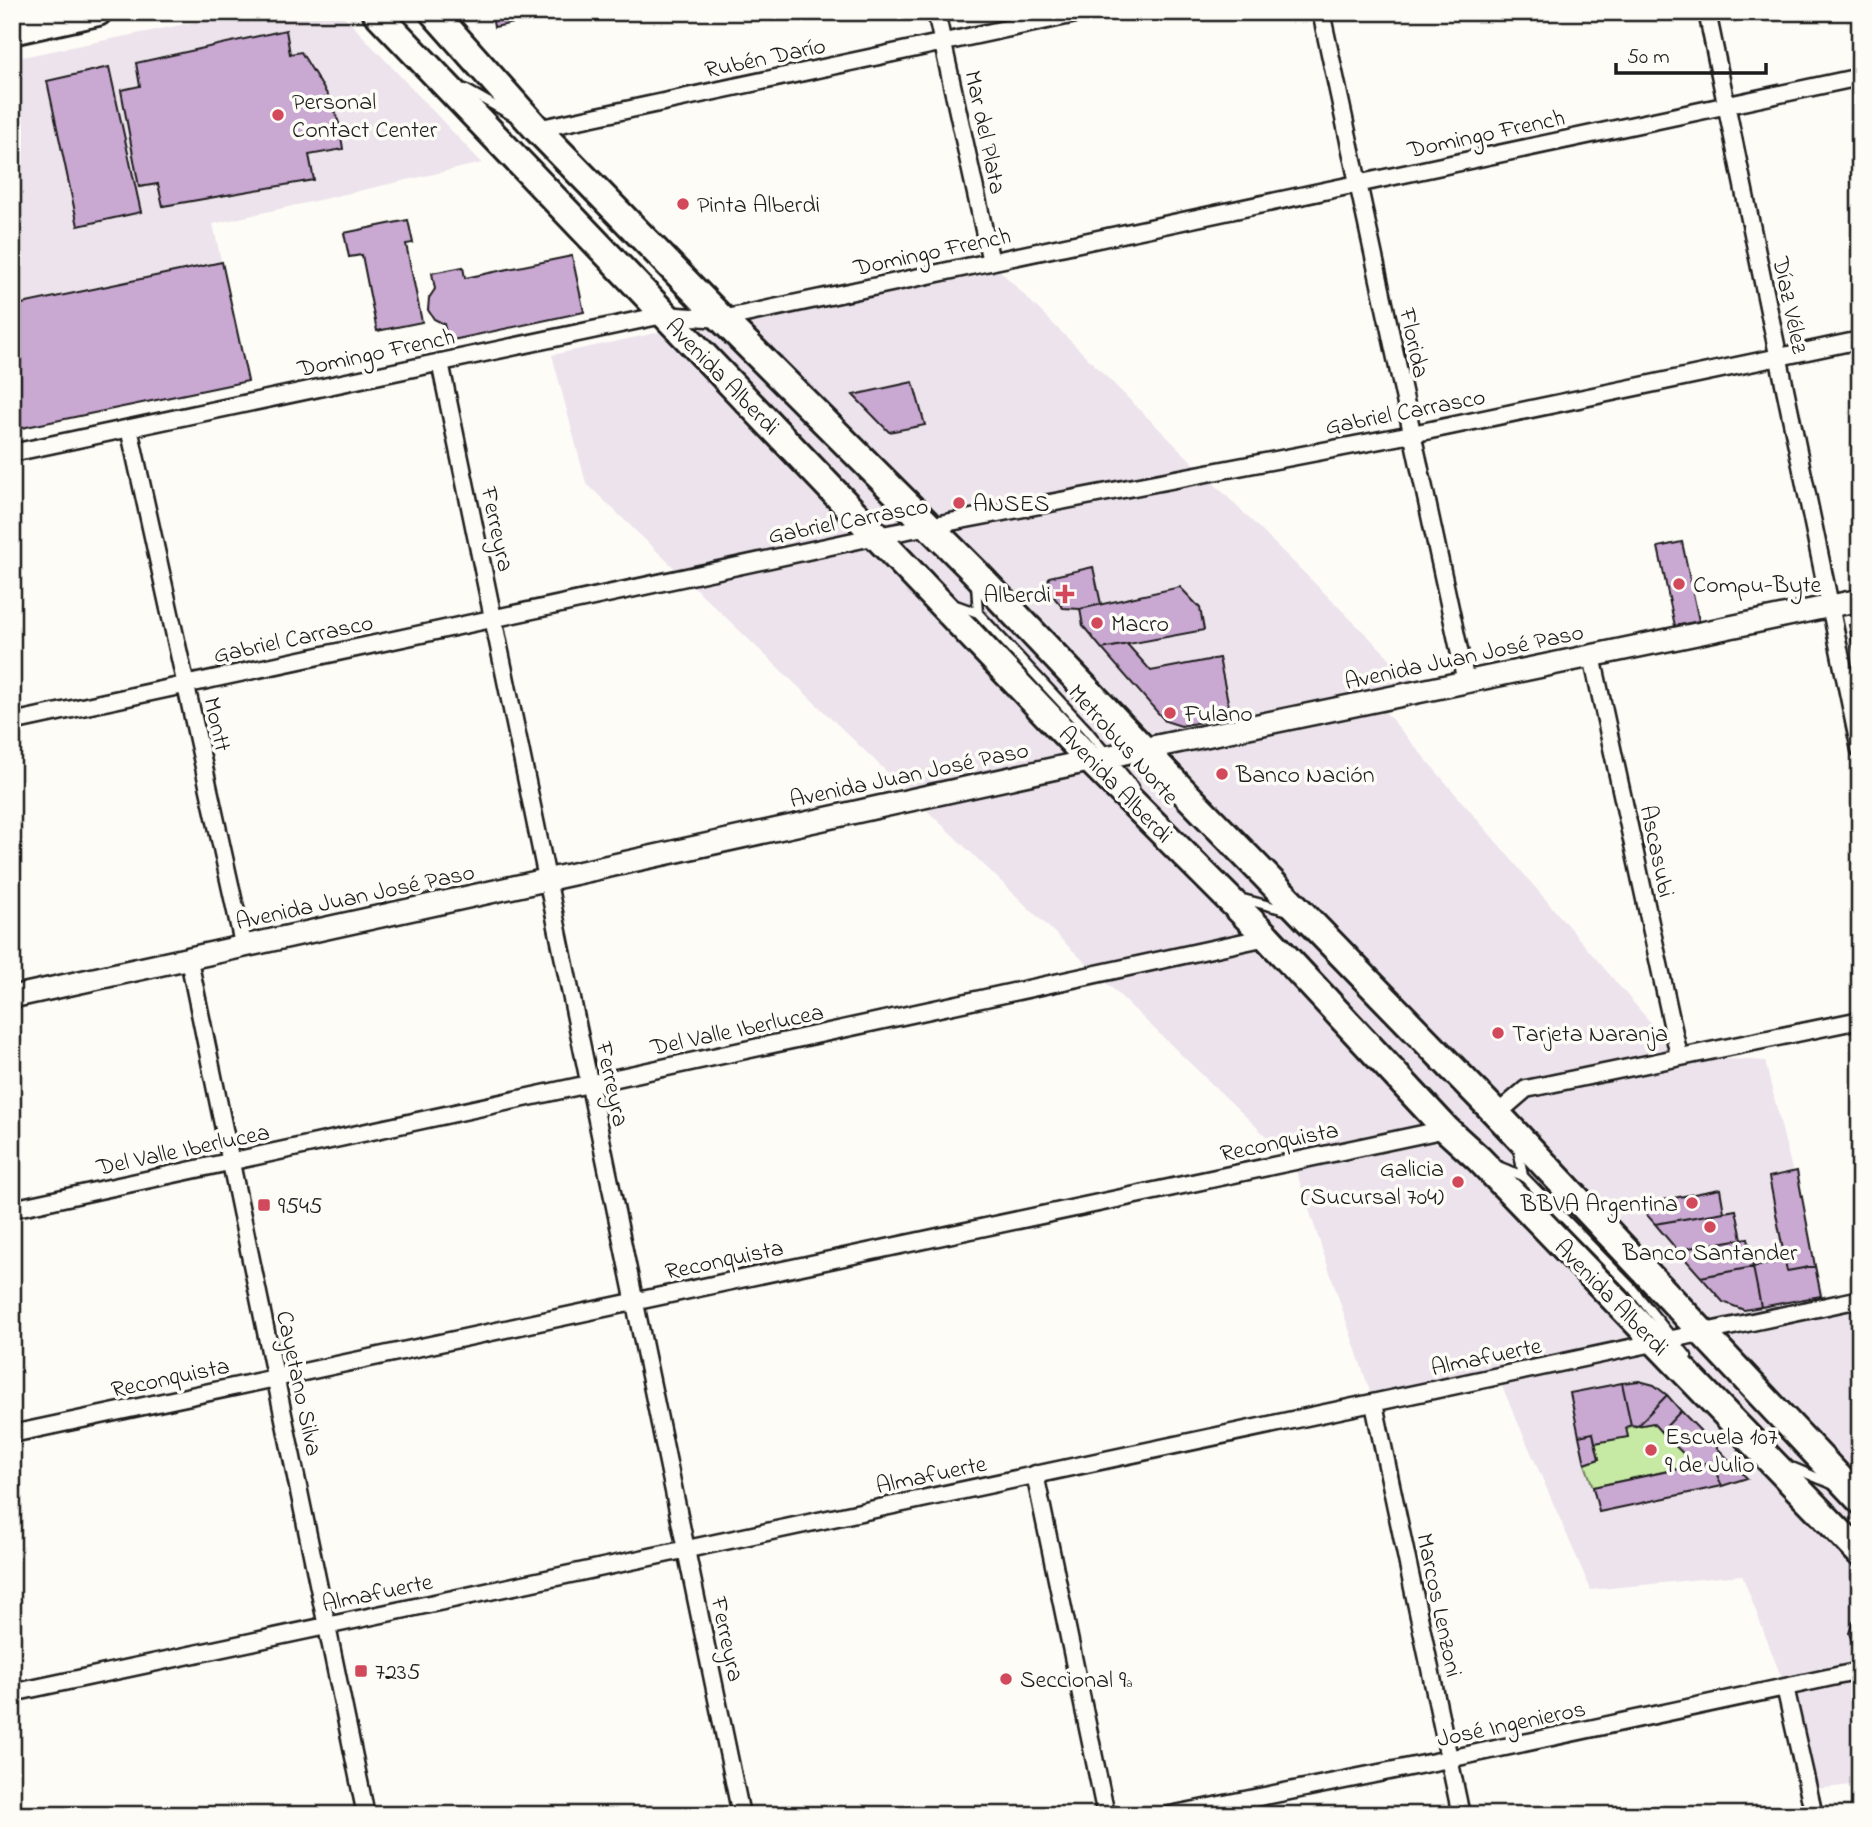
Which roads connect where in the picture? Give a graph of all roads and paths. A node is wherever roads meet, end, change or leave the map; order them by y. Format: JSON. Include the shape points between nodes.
{"nodes":[{"id":1,"x":98,"y":12,"type":"edge"},
{"id":2,"x":376,"y":12,"type":"edge"},
{"id":3,"x":433,"y":12,"type":"edge"},
{"id":4,"x":936,"y":12,"type":"edge"},
{"id":5,"x":1085,"y":12,"type":"edge"},
{"id":6,"x":1321,"y":12,"type":"edge"},
{"id":7,"x":1707,"y":12,"type":"edge"},
{"id":8,"x":12,"y":31,"type":"edge"},
{"id":9,"x":943,"y":43,"type":"junction"},
{"id":10,"x":1860,"y":77,"type":"edge"},
{"id":11,"x":456,"y":80,"type":"dead end"},
{"id":12,"x":465,"y":89,"type":"junction"},
{"id":13,"x":1726,"y":105,"type":"junction"},
{"id":14,"x":537,"y":129,"type":"junction"},
{"id":15,"x":497,"y":139,"type":"junction"},
{"id":16,"x":1358,"y":184,"type":"junction"},
{"id":17,"x":991,"y":261,"type":"junction"},
{"id":18,"x":663,"y":315,"type":"junction"},
{"id":19,"x":722,"y":319,"type":"junction"},
{"id":20,"x":1860,"y":340,"type":"edge"},
{"id":21,"x":1779,"y":357,"type":"junction"},
{"id":22,"x":440,"y":362,"type":"junction"},
{"id":23,"x":129,"y":428,"type":"junction"},
{"id":24,"x":1412,"y":434,"type":"junction"},
{"id":25,"x":12,"y":453,"type":"edge"},
{"id":26,"x":930,"y":527,"type":"junction"},
{"id":27,"x":877,"y":536,"type":"junction"},
{"id":28,"x":974,"y":571,"type":"junction"},
{"id":29,"x":940,"y":600,"type":"junction"},
{"id":30,"x":1860,"y":600,"type":"edge"},
{"id":31,"x":1831,"y":606,"type":"junction"},
{"id":32,"x":978,"y":613,"type":"junction"},
{"id":33,"x":493,"y":619,"type":"junction"},
{"id":34,"x":1592,"y":656,"type":"junction"},
{"id":35,"x":1466,"y":682,"type":"junction"},
{"id":36,"x":186,"y":685,"type":"junction"},
{"id":37,"x":12,"y":722,"type":"edge"},
{"id":38,"x":1143,"y":749,"type":"junction"},
{"id":39,"x":1860,"y":750,"type":"edge"},
{"id":40,"x":1100,"y":759,"type":"junction"},
{"id":41,"x":1137,"y":790,"type":"dead end"},
{"id":42,"x":548,"y":881,"type":"junction"},
{"id":43,"x":1234,"y":889,"type":"dead end"},
{"id":44,"x":1243,"y":899,"type":"junction"},
{"id":45,"x":1302,"y":915,"type":"junction"},
{"id":46,"x":1267,"y":937,"type":"junction"},
{"id":47,"x":244,"y":948,"type":"junction"},
{"id":48,"x":189,"y":960,"type":"junction"},
{"id":49,"x":12,"y":997,"type":"edge"},
{"id":50,"x":1860,"y":1020,"type":"edge"},
{"id":51,"x":1679,"y":1056,"type":"junction"},
{"id":52,"x":590,"y":1084,"type":"junction"},
{"id":53,"x":1497,"y":1114,"type":"junction"},
{"id":54,"x":1446,"y":1129,"type":"junction"},
{"id":55,"x":1515,"y":1133,"type":"junction"},
{"id":56,"x":1479,"y":1159,"type":"junction"},
{"id":57,"x":231,"y":1162,"type":"junction"},
{"id":58,"x":1523,"y":1176,"type":"junction"},
{"id":59,"x":12,"y":1209,"type":"edge"},
{"id":60,"x":1860,"y":1299,"type":"edge"},
{"id":61,"x":635,"y":1302,"type":"junction"},
{"id":62,"x":1702,"y":1332,"type":"junction"},
{"id":63,"x":1664,"y":1340,"type":"junction"},
{"id":64,"x":1691,"y":1362,"type":"dead end"},
{"id":65,"x":276,"y":1378,"type":"junction"},
{"id":66,"x":1374,"y":1404,"type":"junction"},
{"id":67,"x":12,"y":1434,"type":"edge"},
{"id":68,"x":1786,"y":1459,"type":"dead end"},
{"id":69,"x":1794,"y":1468,"type":"junction"},
{"id":70,"x":1035,"y":1474,"type":"junction"},
{"id":71,"x":1857,"y":1497,"type":"edge"},
{"id":72,"x":1818,"y":1511,"type":"junction"},
{"id":73,"x":687,"y":1550,"type":"junction"},
{"id":74,"x":1860,"y":1553,"type":"edge"},
{"id":75,"x":327,"y":1626,"type":"junction"},
{"id":76,"x":1860,"y":1671,"type":"edge"},
{"id":77,"x":1785,"y":1687,"type":"junction"},
{"id":78,"x":12,"y":1693,"type":"edge"},
{"id":79,"x":1449,"y":1759,"type":"junction"},
{"id":80,"x":366,"y":1815,"type":"edge"},
{"id":81,"x":741,"y":1815,"type":"edge"},
{"id":82,"x":1106,"y":1815,"type":"edge"},
{"id":83,"x":1171,"y":1815,"type":"edge"},
{"id":84,"x":1461,"y":1815,"type":"edge"},
{"id":85,"x":1814,"y":1815,"type":"edge"}],
"edges":[{"from":1,"to":8,"type":"main road"},
{"from":2,"to":15,"type":"main road","name":"Avenida Alberdi"},
{"from":3,"to":14,"type":"main road","name":"Avenida Alberdi"},
{"from":4,"to":9,"type":"street","name":"Mar del Plata"},
{"from":5,"to":9,"type":"street","name":"Rubén Darío"},
{"from":6,"to":16,"type":"street","name":"Florida"},
{"from":7,"to":13,"type":"street","name":"Díaz Vélez"},
{"from":9,"to":14,"type":"street","name":"Rubén Darío"},
{"from":9,"to":17,"type":"street","name":"Mar del Plata"},
{"from":10,"to":13,"type":"street","name":"Domingo French"},
{"from":11,"to":12,"type":"lane"},
{"from":12,"to":14,"type":"lane"},
{"from":12,"to":15,"type":"lane"},
{"from":13,"to":16,"type":"street","name":"Domingo French"},
{"from":13,"to":21,"type":"street","name":"Díaz Vélez"},
{"from":14,"to":19,"type":"main road","name":"Avenida Alberdi"},
{"from":15,"to":18,"type":"main road","name":"Avenida Alberdi"},
{"from":16,"to":17,"type":"street","name":"Domingo French"},
{"from":16,"to":24,"type":"street","name":"Florida"},
{"from":17,"to":19,"type":"street","name":"Domingo French"},
{"from":18,"to":19,"type":"street","name":"Domingo French"},
{"from":18,"to":22,"type":"street","name":"Domingo French"},
{"from":18,"to":27,"type":"main road","name":"Avenida Alberdi"},
{"from":19,"to":26,"type":"main road","name":"Avenida Alberdi"},
{"from":20,"to":21,"type":"street","name":"Gabriel Carrasco"},
{"from":21,"to":24,"type":"street","name":"Gabriel Carrasco"},
{"from":21,"to":31,"type":"street","name":"Díaz Vélez"},
{"from":22,"to":23,"type":"street","name":"Domingo French"},
{"from":22,"to":33,"type":"street","name":"Ferreyra"},
{"from":23,"to":25,"type":"street","name":"Domingo French"},
{"from":23,"to":36,"type":"street","name":"Montt"},
{"from":24,"to":26,"type":"street","name":"Gabriel Carrasco"},
{"from":24,"to":35,"type":"street","name":"Florida"},
{"from":26,"to":27,"type":"street","name":"Gabriel Carrasco"},
{"from":26,"to":28,"type":"main road","name":"Avenida Alberdi"},
{"from":27,"to":29,"type":"main road","name":"Avenida Alberdi"},
{"from":27,"to":33,"type":"street","name":"Gabriel Carrasco"},
{"from":28,"to":32,"type":"lane"},
{"from":28,"to":38,"type":"main road","name":"Avenida Alberdi"},
{"from":29,"to":32,"type":"lane","name":"Metrobus Norte"},
{"from":29,"to":40,"type":"main road","name":"Avenida Alberdi"},
{"from":30,"to":31,"type":"street","name":"Avenida Juan José Paso"},
{"from":31,"to":34,"type":"street","name":"Avenida Juan José Paso"},
{"from":31,"to":39,"type":"street","name":"Díaz Vélez"},
{"from":32,"to":40,"type":"lane","name":"Metrobus Norte","via":[[1086,729]]},
{"from":33,"to":36,"type":"street","name":"Gabriel Carrasco"},
{"from":33,"to":42,"type":"street","name":"Ferreyra"},
{"from":34,"to":35,"type":"street","name":"Avenida Juan José Paso"},
{"from":34,"to":51,"type":"street","name":"Ascasubi"},
{"from":35,"to":38,"type":"street","name":"Avenida Juan José Paso"},
{"from":36,"to":37,"type":"street","name":"Gabriel Carrasco"},
{"from":36,"to":47,"type":"street","name":"Montt"},
{"from":38,"to":40,"type":"street","name":"Avenida Juan José Paso"},
{"from":38,"to":45,"type":"main road","name":"Avenida Alberdi"},
{"from":40,"to":41,"type":"lane","name":"Metrobus Norte"},
{"from":40,"to":42,"type":"street","name":"Avenida Juan José Paso"},
{"from":40,"to":46,"type":"main road","name":"Avenida Alberdi"},
{"from":42,"to":47,"type":"street","name":"Avenida Juan José Paso"},
{"from":42,"to":52,"type":"street","name":"Ferreyra"},
{"from":43,"to":44,"type":"lane"},
{"from":44,"to":45,"type":"lane"},
{"from":44,"to":46,"type":"lane"},
{"from":45,"to":53,"type":"main road","name":"Avenida Alberdi"},
{"from":46,"to":52,"type":"street","name":"Del Valle Iberlucea"},
{"from":46,"to":54,"type":"main road","name":"Avenida Alberdi"},
{"from":47,"to":48,"type":"street","name":"Avenida Juan José Paso"},
{"from":48,"to":49,"type":"street","name":"Avenida Juan José Paso"},
{"from":48,"to":57,"type":"street","name":"Cayetano Silva"},
{"from":50,"to":51,"type":"street"},
{"from":51,"to":53,"type":"street","via":[[1526,1089]]},
{"from":52,"to":57,"type":"street","name":"Del Valle Iberlucea"},
{"from":52,"to":61,"type":"street","name":"Ferreyra"},
{"from":53,"to":55,"type":"main road","name":"Avenida Alberdi"},
{"from":54,"to":56,"type":"main road","name":"Avenida Alberdi"},
{"from":54,"to":61,"type":"street","name":"Reconquista"},
{"from":55,"to":58,"type":"lane"},
{"from":55,"to":62,"type":"main road","name":"Avenida Alberdi"},
{"from":56,"to":58,"type":"lane"},
{"from":56,"to":63,"type":"main road","name":"Avenida Alberdi"},
{"from":57,"to":59,"type":"street","name":"Del Valle Iberlucea"},
{"from":57,"to":65,"type":"street","name":"Cayetano Silva"},
{"from":58,"to":63,"type":"lane","via":[[1631,1287]]},
{"from":60,"to":62,"type":"street","name":"Almafuerte"},
{"from":61,"to":65,"type":"street","name":"Reconquista"},
{"from":61,"to":73,"type":"street","name":"Ferreyra"},
{"from":62,"to":63,"type":"street","name":"Almafuerte"},
{"from":62,"to":71,"type":"main road","name":"Avenida Alberdi"},
{"from":63,"to":64,"type":"lane"},
{"from":63,"to":66,"type":"street","name":"Almafuerte"},
{"from":63,"to":72,"type":"main road","name":"Avenida Alberdi"},
{"from":65,"to":67,"type":"street","name":"Reconquista"},
{"from":65,"to":75,"type":"street","name":"Cayetano Silva"},
{"from":66,"to":70,"type":"street","name":"Almafuerte"},
{"from":66,"to":79,"type":"street","name":"Marcos Lenzoni"},
{"from":68,"to":69,"type":"lane"},
{"from":69,"to":71,"type":"lane"},
{"from":69,"to":72,"type":"lane"},
{"from":70,"to":73,"type":"street","name":"Almafuerte"},
{"from":70,"to":82,"type":"street"},
{"from":72,"to":74,"type":"main road","name":"Avenida Alberdi"},
{"from":73,"to":75,"type":"street","name":"Almafuerte"},
{"from":73,"to":81,"type":"street","name":"Ferreyra"},
{"from":75,"to":78,"type":"street","name":"Almafuerte"},
{"from":75,"to":80,"type":"street","name":"Cayetano Silva"},
{"from":76,"to":77,"type":"street","name":"José Ingenieros"},
{"from":77,"to":79,"type":"street","name":"José Ingenieros"},
{"from":77,"to":85,"type":"street"},
{"from":79,"to":83,"type":"street","name":"José Ingenieros"},
{"from":79,"to":84,"type":"street","name":"Marcos Lenzoni"}]}
